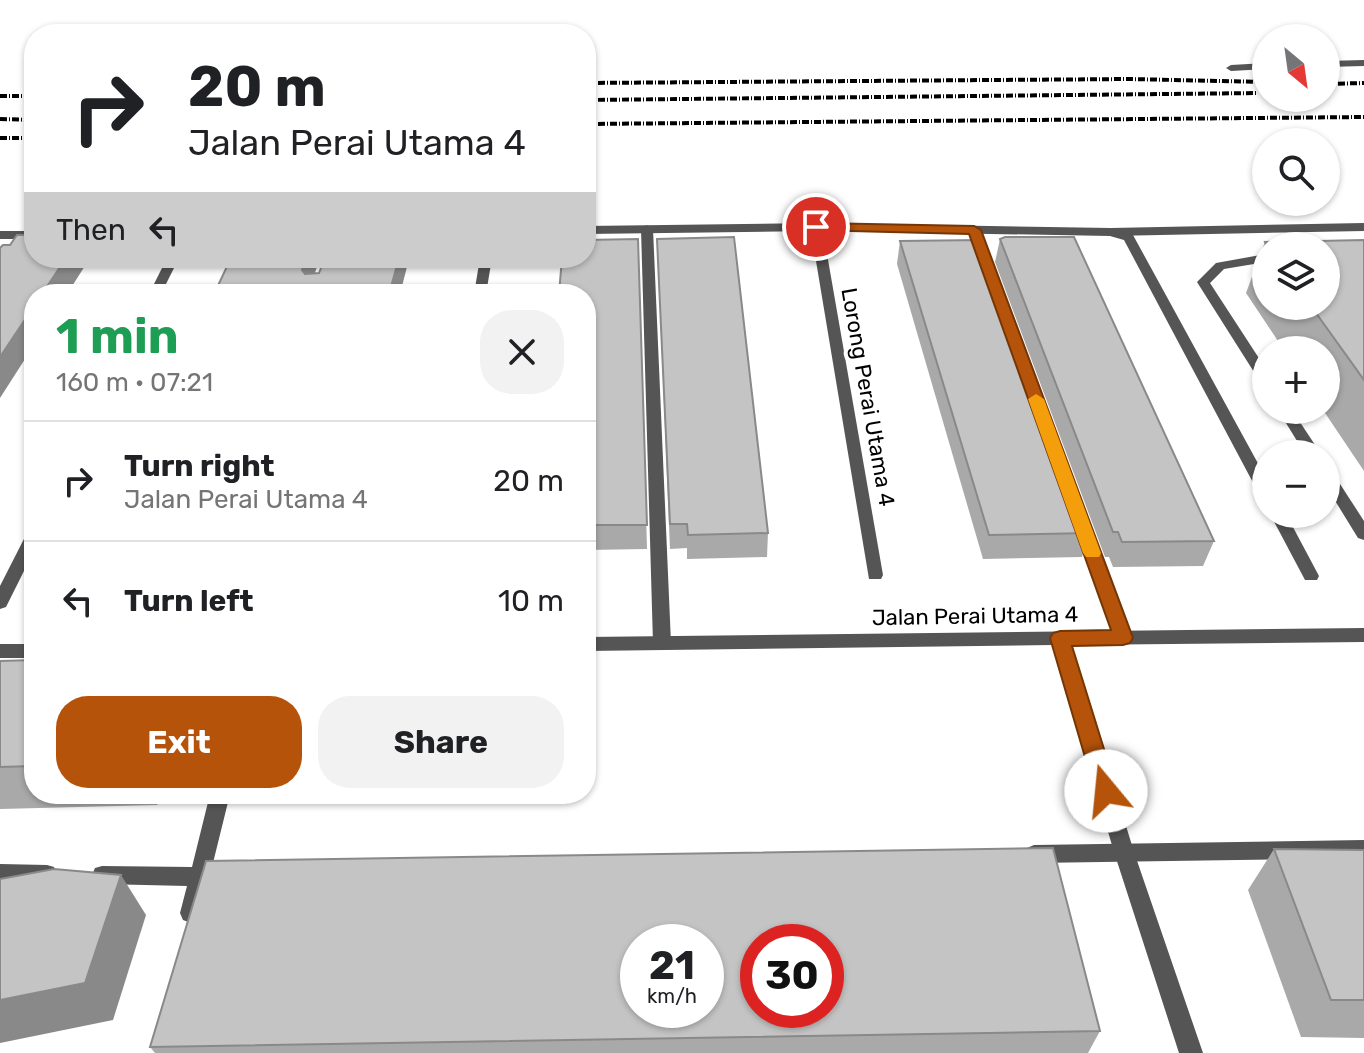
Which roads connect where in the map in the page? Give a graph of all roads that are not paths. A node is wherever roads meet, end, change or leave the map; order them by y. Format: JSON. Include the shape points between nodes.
{"nodes":[{"id":1,"x":1364,"y":63,"type":"edge"},
{"id":2,"x":1340,"y":64,"type":"edge"},
{"id":3,"x":1252,"y":67,"type":"edge"},
{"id":4,"x":1231,"y":68,"type":"dead end"},
{"id":5,"x":816,"y":227,"type":"junction"},
{"id":6,"x":1364,"y":227,"type":"edge"},
{"id":7,"x":647,"y":229,"type":"junction"},
{"id":8,"x":596,"y":230,"type":"edge"},
{"id":9,"x":1111,"y":232,"type":"junction"},
{"id":10,"x":0,"y":235,"type":"edge"},
{"id":11,"x":24,"y":235,"type":"edge"},
{"id":12,"x":24,"y":242,"type":"edge"},
{"id":13,"x":18,"y":248,"type":"edge"},
{"id":14,"x":1252,"y":260,"type":"edge"},
{"id":15,"x":1252,"y":358,"type":"edge"},
{"id":16,"x":1252,"y":466,"type":"edge"},
{"id":17,"x":1340,"y":496,"type":"edge"},
{"id":18,"x":1075,"y":507,"type":"edge"},
{"id":19,"x":1285,"y":528,"type":"edge"},
{"id":20,"x":1364,"y":534,"type":"edge"},
{"id":21,"x":24,"y":555,"type":"edge"},
{"id":22,"x":875,"y":575,"type":"dead end"},
{"id":23,"x":1311,"y":576,"type":"dead end"},
{"id":24,"x":0,"y":603,"type":"edge"},
{"id":25,"x":1364,"y":635,"type":"edge"},
{"id":26,"x":1060,"y":638,"type":"junction"},
{"id":27,"x":1123,"y":638,"type":"junction"},
{"id":28,"x":662,"y":643,"type":"junction"},
{"id":29,"x":596,"y":644,"type":"edge"},
{"id":30,"x":0,"y":651,"type":"edge"},
{"id":31,"x":24,"y":651,"type":"edge"},
{"id":32,"x":218,"y":804,"type":"edge"},
{"id":33,"x":1364,"y":849,"type":"edge"},
{"id":34,"x":1124,"y":852,"type":"junction"},
{"id":35,"x":1013,"y":855,"type":"edge"},
{"id":36,"x":0,"y":873,"type":"edge"},
{"id":37,"x":248,"y":876,"type":"edge"},
{"id":38,"x":200,"y":877,"type":"junction"},
{"id":39,"x":186,"y":936,"type":"edge"},
{"id":40,"x":1191,"y":1053,"type":"edge"}],
"edges":[{"from":1,"to":2,"type":"street"},
{"from":3,"to":4,"type":"street"},
{"from":5,"to":7,"type":"street"},
{"from":5,"to":9,"type":"street","via":[[977,237]]},
{"from":5,"to":22,"type":"street","name":"Lorong Perai Utama 4"},
{"from":6,"to":9,"type":"street"},
{"from":7,"to":8,"type":"street"},
{"from":7,"to":28,"type":"street"},
{"from":9,"to":16,"type":"street","via":[[1129,238]]},
{"from":10,"to":11,"type":"street"},
{"from":12,"to":13,"type":"street"},
{"from":14,"to":15,"type":"street","via":[[1220,266],[1203,282]]},
{"from":17,"to":20,"type":"street"},
{"from":18,"to":27,"type":"street"},
{"from":19,"to":23,"type":"street"},
{"from":21,"to":24,"type":"street"},
{"from":25,"to":27,"type":"street","name":"Jalan Perai Utama 4"},
{"from":26,"to":27,"type":"street","name":"Jalan Perai Utama 4"},
{"from":26,"to":28,"type":"street","name":"Jalan Perai Utama 4"},
{"from":26,"to":34,"type":"street"},
{"from":28,"to":29,"type":"street","name":"Jalan Perai Utama 4"},
{"from":30,"to":31,"type":"street"},
{"from":32,"to":38,"type":"street"},
{"from":33,"to":34,"type":"street"},
{"from":34,"to":35,"type":"street"},
{"from":34,"to":40,"type":"street"},
{"from":36,"to":38,"type":"street"},
{"from":37,"to":38,"type":"street"},
{"from":38,"to":39,"type":"street"}]}
